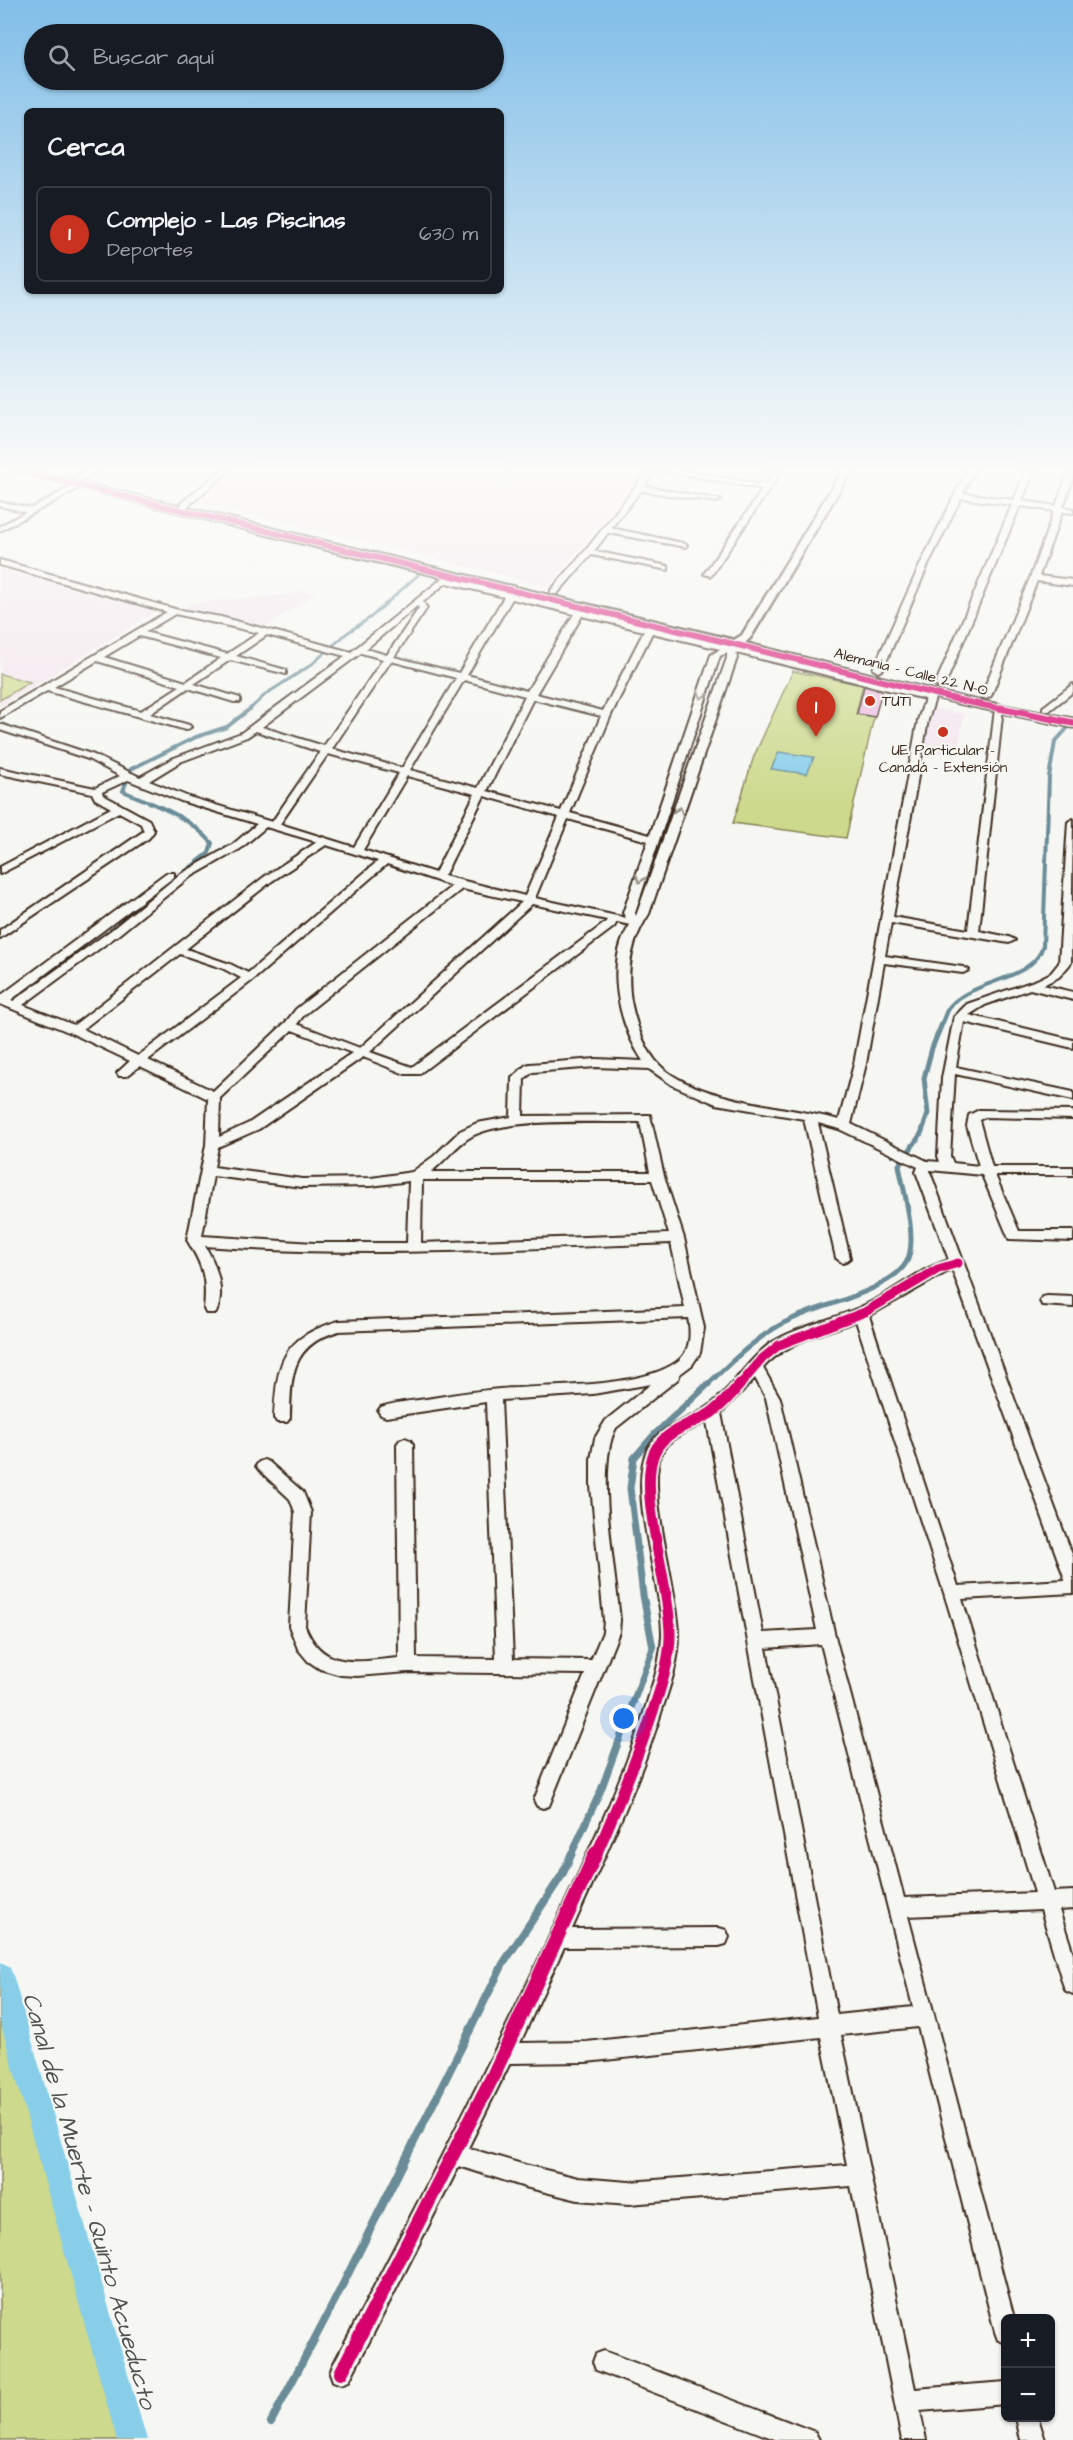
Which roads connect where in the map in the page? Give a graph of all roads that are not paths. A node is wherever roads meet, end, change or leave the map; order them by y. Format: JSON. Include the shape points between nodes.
{"nodes":[{"id":1,"x":71,"y":582,"type":"edge"},
{"id":2,"x":442,"y":582,"type":"edge"},
{"id":3,"x":464,"y":582,"type":"edge"},
{"id":4,"x":509,"y":582,"type":"edge"},
{"id":5,"x":563,"y":582,"type":"edge"},
{"id":6,"x":777,"y":582,"type":"edge"},
{"id":7,"x":917,"y":582,"type":"edge"},
{"id":8,"x":982,"y":582,"type":"edge"},
{"id":9,"x":1032,"y":582,"type":"edge"},
{"id":10,"x":511,"y":592,"type":"junction"},
{"id":11,"x":554,"y":592,"type":"junction"},
{"id":12,"x":419,"y":602,"type":"junction"},
{"id":13,"x":581,"y":609,"type":"junction"},
{"id":14,"x":174,"y":611,"type":"junction"},
{"id":15,"x":651,"y":626,"type":"junction"},
{"id":16,"x":266,"y":632,"type":"junction"},
{"id":17,"x":138,"y":633,"type":"junction"},
{"id":18,"x":738,"y":643,"type":"junction"},
{"id":19,"x":355,"y":653,"type":"junction"},
{"id":20,"x":94,"y":657,"type":"junction"},
{"id":21,"x":228,"y":657,"type":"junction"},
{"id":22,"x":390,"y":659,"type":"junction"},
{"id":23,"x":878,"y":669,"type":"junction"},
{"id":24,"x":283,"y":672,"type":"dead end"},
{"id":25,"x":460,"y":676,"type":"junction"},
{"id":26,"x":185,"y":686,"type":"junction"},
{"id":27,"x":45,"y":687,"type":"junction"},
{"id":28,"x":1073,"y":687,"type":"edge"},
{"id":29,"x":934,"y":691,"type":"junction"},
{"id":30,"x":530,"y":695,"type":"junction"},
{"id":31,"x":986,"y":696,"type":"junction"},
{"id":32,"x":237,"y":699,"type":"dead end"},
{"id":33,"x":1000,"y":709,"type":"junction"},
{"id":34,"x":1048,"y":712,"type":"junction"},
{"id":35,"x":1073,"y":714,"type":"edge"},
{"id":36,"x":0,"y":715,"type":"edge"},
{"id":37,"x":142,"y":715,"type":"junction"},
{"id":38,"x":606,"y":716,"type":"junction"},
{"id":39,"x":1073,"y":723,"type":"edge"},
{"id":40,"x":0,"y":727,"type":"edge"},
{"id":41,"x":186,"y":727,"type":"dead end"},
{"id":42,"x":255,"y":728,"type":"junction"},
{"id":43,"x":328,"y":751,"type":"junction"},
{"id":44,"x":0,"y":771,"type":"edge"},
{"id":45,"x":404,"y":771,"type":"junction"},
{"id":46,"x":128,"y":776,"type":"junction"},
{"id":47,"x":141,"y":781,"type":"junction"},
{"id":48,"x":96,"y":791,"type":"junction"},
{"id":49,"x":481,"y":792,"type":"junction"},
{"id":50,"x":119,"y":808,"type":"junction"},
{"id":51,"x":565,"y":815,"type":"junction"},
{"id":52,"x":1073,"y":822,"type":"edge"},
{"id":53,"x":269,"y":825,"type":"junction"},
{"id":54,"x":653,"y":839,"type":"junction"},
{"id":55,"x":324,"y":842,"type":"junction"},
{"id":56,"x":1072,"y":848,"type":"edge"},
{"id":57,"x":357,"y":851,"type":"junction"},
{"id":58,"x":386,"y":860,"type":"junction"},
{"id":59,"x":0,"y":871,"type":"edge"},
{"id":60,"x":176,"y":871,"type":"dead end"},
{"id":61,"x":438,"y":878,"type":"junction"},
{"id":62,"x":460,"y":885,"type":"junction"},
{"id":63,"x":528,"y":900,"type":"junction"},
{"id":64,"x":614,"y":918,"type":"junction"},
{"id":65,"x":887,"y":919,"type":"junction"},
{"id":66,"x":1071,"y":922,"type":"edge"},
{"id":67,"x":635,"y":923,"type":"junction"},
{"id":68,"x":973,"y":934,"type":"junction"},
{"id":69,"x":0,"y":935,"type":"edge"},
{"id":70,"x":1010,"y":940,"type":"dead end"},
{"id":71,"x":178,"y":950,"type":"junction"},
{"id":72,"x":1070,"y":956,"type":"edge"},
{"id":73,"x":879,"y":959,"type":"junction"},
{"id":74,"x":963,"y":970,"type":"dead end"},
{"id":75,"x":249,"y":978,"type":"junction"},
{"id":76,"x":1031,"y":986,"type":"junction"},
{"id":77,"x":1073,"y":996,"type":"edge"},
{"id":78,"x":6,"y":1002,"type":"edge"},
{"id":79,"x":960,"y":1017,"type":"junction"},
{"id":80,"x":290,"y":1025,"type":"junction"},
{"id":81,"x":75,"y":1030,"type":"junction"},
{"id":82,"x":1073,"y":1044,"type":"edge"},
{"id":83,"x":364,"y":1051,"type":"junction"},
{"id":84,"x":140,"y":1062,"type":"junction"},
{"id":85,"x":652,"y":1065,"type":"junction"},
{"id":86,"x":950,"y":1069,"type":"junction"},
{"id":87,"x":123,"y":1073,"type":"dead end"},
{"id":88,"x":1073,"y":1096,"type":"edge"},
{"id":89,"x":214,"y":1097,"type":"junction"},
{"id":90,"x":1073,"y":1115,"type":"edge"},
{"id":91,"x":810,"y":1116,"type":"junction"},
{"id":92,"x":517,"y":1120,"type":"junction"},
{"id":93,"x":844,"y":1126,"type":"junction"},
{"id":94,"x":212,"y":1145,"type":"junction"},
{"id":95,"x":925,"y":1165,"type":"junction"},
{"id":96,"x":949,"y":1169,"type":"junction"},
{"id":97,"x":208,"y":1171,"type":"junction"},
{"id":98,"x":987,"y":1171,"type":"junction"},
{"id":99,"x":1073,"y":1171,"type":"edge"},
{"id":100,"x":416,"y":1176,"type":"junction"},
{"id":101,"x":657,"y":1176,"type":"junction"},
{"id":102,"x":1073,"y":1236,"type":"edge"},
{"id":103,"x":677,"y":1238,"type":"junction"},
{"id":104,"x":194,"y":1240,"type":"junction"},
{"id":105,"x":414,"y":1247,"type":"junction"},
{"id":106,"x":843,"y":1258,"type":"dead end"},
{"id":107,"x":958,"y":1263,"type":"junction"},
{"id":108,"x":1047,"y":1301,"type":"dead end"},
{"id":109,"x":1073,"y":1302,"type":"edge"},
{"id":110,"x":211,"y":1309,"type":"dead end"},
{"id":111,"x":693,"y":1313,"type":"junction"},
{"id":112,"x":861,"y":1314,"type":"junction"},
{"id":113,"x":683,"y":1365,"type":"junction"},
{"id":114,"x":756,"y":1369,"type":"junction"},
{"id":115,"x":493,"y":1395,"type":"junction"},
{"id":116,"x":386,"y":1411,"type":"dead end"},
{"id":117,"x":713,"y":1412,"type":"junction"},
{"id":118,"x":282,"y":1418,"type":"dead end"},
{"id":119,"x":405,"y":1444,"type":"dead end"},
{"id":120,"x":264,"y":1466,"type":"dead end"},
{"id":121,"x":1073,"y":1579,"type":"edge"},
{"id":122,"x":1073,"y":1586,"type":"edge"},
{"id":123,"x":952,"y":1593,"type":"junction"},
{"id":124,"x":827,"y":1636,"type":"junction"},
{"id":125,"x":758,"y":1641,"type":"junction"},
{"id":126,"x":408,"y":1665,"type":"junction"},
{"id":127,"x":505,"y":1666,"type":"junction"},
{"id":128,"x":596,"y":1667,"type":"junction"},
{"id":129,"x":543,"y":1800,"type":"dead end"},
{"id":130,"x":1073,"y":1900,"type":"edge"},
{"id":131,"x":1049,"y":1901,"type":"junction"},
{"id":132,"x":896,"y":1907,"type":"junction"},
{"id":133,"x":719,"y":1937,"type":"dead end"},
{"id":134,"x":559,"y":1938,"type":"junction"},
{"id":135,"x":1073,"y":1984,"type":"edge"},
{"id":136,"x":924,"y":2016,"type":"junction"},
{"id":137,"x":829,"y":2025,"type":"junction"},
{"id":138,"x":506,"y":2053,"type":"junction"},
{"id":139,"x":455,"y":2154,"type":"junction"},
{"id":140,"x":860,"y":2175,"type":"junction"},
{"id":141,"x":1001,"y":2316,"type":"edge"},
{"id":142,"x":604,"y":2362,"type":"dead end"},
{"id":143,"x":340,"y":2373,"type":"dead end"},
{"id":144,"x":1001,"y":2393,"type":"edge"},
{"id":145,"x":907,"y":2401,"type":"junction"},
{"id":146,"x":1028,"y":2422,"type":"edge"},
{"id":147,"x":807,"y":2440,"type":"edge"},
{"id":148,"x":914,"y":2440,"type":"edge"},
{"id":149,"x":1033,"y":2440,"type":"edge"}],
"edges":[{"from":1,"to":14,"type":"street"},
{"from":2,"to":12,"type":"street"},
{"from":3,"to":10,"type":"street","name":"Alemania - Calle 22 N-O"},
{"from":4,"to":11,"type":"street","name":"Alemania - Calle 22 N-O"},
{"from":5,"to":11,"type":"street"},
{"from":6,"to":18,"type":"street"},
{"from":7,"to":23,"type":"street"},
{"from":8,"to":29,"type":"street"},
{"from":9,"to":31,"type":"street"},
{"from":10,"to":13,"type":"street","name":"Alemania - Calle 22 N-O"},
{"from":10,"to":25,"type":"street"},
{"from":11,"to":18,"type":"street","name":"Alemania - Calle 22 N-O"},
{"from":12,"to":19,"type":"street"},
{"from":12,"to":22,"type":"street","via":[[423,608]]},
{"from":13,"to":15,"type":"street","name":"Alemania - Calle 22 N-O"},
{"from":13,"to":30,"type":"street"},
{"from":14,"to":16,"type":"street"},
{"from":14,"to":17,"type":"street"},
{"from":15,"to":18,"type":"street","name":"Alemania - Calle 22 N-O"},
{"from":15,"to":38,"type":"street"},
{"from":16,"to":19,"type":"street"},
{"from":16,"to":21,"type":"street"},
{"from":17,"to":20,"type":"street"},
{"from":17,"to":21,"type":"street"},
{"from":18,"to":23,"type":"street","name":"Alemania - Calle 22 N-O"},
{"from":18,"to":29,"type":"street","name":"Alemania - Calle 22 N-O"},
{"from":18,"to":54,"type":"street","one_way":true,"via":[[716,655]]},
{"from":67,"to":18,"type":"street","one_way":true,"via":[[643,914]]},
{"from":19,"to":22,"type":"street"},
{"from":19,"to":42,"type":"street"},
{"from":20,"to":26,"type":"street"},
{"from":20,"to":27,"type":"street"},
{"from":21,"to":24,"type":"street"},
{"from":21,"to":26,"type":"street"},
{"from":22,"to":25,"type":"street"},
{"from":22,"to":43,"type":"street"},
{"from":23,"to":29,"type":"street","name":"Alemania - Calle 22 N-O"},
{"from":25,"to":30,"type":"street"},
{"from":25,"to":45,"type":"street"},
{"from":26,"to":32,"type":"street"},
{"from":26,"to":37,"type":"street"},
{"from":27,"to":36,"type":"street"},
{"from":27,"to":37,"type":"street"},
{"from":28,"to":34,"type":"street"},
{"from":29,"to":31,"type":"street","name":"Alemania - Calle 22 N-O"},
{"from":29,"to":33,"type":"street","name":"Alemania - Calle 22 N-O"},
{"from":29,"to":65,"type":"street","via":[[923,720]]},
{"from":30,"to":38,"type":"street"},
{"from":30,"to":49,"type":"street"},
{"from":31,"to":34,"type":"street","name":"Alemania - Calle 22 N-O"},
{"from":33,"to":34,"type":"street","name":"Alemania - Calle 22 N-O"},
{"from":33,"to":68,"type":"street"},
{"from":34,"to":35,"type":"street","name":"Alemania - Calle 22 N-O"},
{"from":34,"to":39,"type":"street","name":"Alemania - Calle 22 N-O"},
{"from":37,"to":41,"type":"street"},
{"from":38,"to":51,"type":"street"},
{"from":40,"to":46,"type":"street","via":[[91,757]]},
{"from":42,"to":43,"type":"street"},
{"from":42,"to":47,"type":"street","via":[[184,757]]},
{"from":43,"to":45,"type":"street"},
{"from":43,"to":53,"type":"street"},
{"from":44,"to":48,"type":"street"},
{"from":45,"to":49,"type":"street"},
{"from":45,"to":57,"type":"street"},
{"from":46,"to":47,"type":"street"},
{"from":46,"to":48,"type":"street"},
{"from":47,"to":53,"type":"street"},
{"from":48,"to":50,"type":"street","via":[[99,797]]},
{"from":49,"to":51,"type":"street"},
{"from":49,"to":61,"type":"street"},
{"from":50,"to":59,"type":"street"},
{"from":50,"to":69,"type":"street","via":[[148,826],[145,837]]},
{"from":51,"to":54,"type":"street"},
{"from":51,"to":63,"type":"street"},
{"from":52,"to":56,"type":"street"},
{"from":53,"to":55,"type":"street"},
{"from":53,"to":78,"type":"street","via":[[183,877],[114,933]]},
{"from":54,"to":67,"type":"street","one_way":true,"via":[[629,913]]},
{"from":55,"to":57,"type":"street"},
{"from":55,"to":71,"type":"street","via":[[268,879]]},
{"from":56,"to":66,"type":"street"},
{"from":57,"to":58,"type":"street"},
{"from":58,"to":61,"type":"street"},
{"from":58,"to":75,"type":"street"},
{"from":60,"to":78,"type":"street"},
{"from":61,"to":62,"type":"street"},
{"from":62,"to":63,"type":"street"},
{"from":62,"to":80,"type":"street","via":[[327,989]]},
{"from":63,"to":64,"type":"street"},
{"from":63,"to":83,"type":"street"},
{"from":64,"to":67,"type":"street"},
{"from":64,"to":83,"type":"street","via":[[610,925],[420,1069],[410,1071]]},
{"from":65,"to":68,"type":"street"},
{"from":65,"to":73,"type":"street"},
{"from":66,"to":72,"type":"street"},
{"from":67,"to":85,"type":"street","via":[[622,979],[631,1026],[640,1050]]},
{"from":68,"to":70,"type":"street"},
{"from":71,"to":75,"type":"street"},
{"from":71,"to":81,"type":"street"},
{"from":72,"to":76,"type":"street","via":[[1055,975]]},
{"from":73,"to":74,"type":"street"},
{"from":73,"to":93,"type":"street"},
{"from":75,"to":84,"type":"street"},
{"from":76,"to":77,"type":"street"},
{"from":76,"to":79,"type":"street","via":[[981,1002]]},
{"from":78,"to":81,"type":"street"},
{"from":79,"to":82,"type":"street"},
{"from":79,"to":86,"type":"street"},
{"from":80,"to":83,"type":"street"},
{"from":80,"to":89,"type":"street"},
{"from":81,"to":84,"type":"street"},
{"from":83,"to":94,"type":"street","via":[[254,1126]]},
{"from":84,"to":87,"type":"street"},
{"from":84,"to":89,"type":"street"},
{"from":85,"to":91,"type":"street","via":[[676,1082],[720,1101]]},
{"from":85,"to":92,"type":"street","via":[[596,1063],[530,1068],[518,1078]]},
{"from":86,"to":88,"type":"street"},
{"from":86,"to":96,"type":"street","via":[[944,1156]]},
{"from":89,"to":94,"type":"street"},
{"from":90,"to":98,"type":"street","via":[[973,1118]]},
{"from":91,"to":93,"type":"street"},
{"from":91,"to":106,"type":"street"},
{"from":92,"to":100,"type":"street","via":[[482,1126],[465,1134]]},
{"from":92,"to":101,"type":"street","via":[[646,1118]]},
{"from":93,"to":95,"type":"street"},
{"from":94,"to":97,"type":"street"},
{"from":95,"to":96,"type":"street"},
{"from":95,"to":107,"type":"street","via":[[923,1172]]},
{"from":96,"to":98,"type":"street"},
{"from":97,"to":100,"type":"street","via":[[302,1183],[371,1182]]},
{"from":97,"to":104,"type":"street"},
{"from":98,"to":99,"type":"street"},
{"from":98,"to":102,"type":"street","via":[[1014,1236]]},
{"from":100,"to":101,"type":"street"},
{"from":100,"to":105,"type":"street"},
{"from":101,"to":103,"type":"street"},
{"from":103,"to":105,"type":"street"},
{"from":103,"to":111,"type":"street"},
{"from":104,"to":105,"type":"street","via":[[291,1247]]},
{"from":104,"to":110,"type":"street","via":[[211,1269]]},
{"from":107,"to":112,"type":"street","via":[[932,1270],[912,1286]]},
{"from":107,"to":121,"type":"street"},
{"from":108,"to":109,"type":"street"},
{"from":111,"to":113,"type":"street","via":[[697,1339],[694,1351]]},
{"from":111,"to":118,"type":"street","via":[[322,1329],[297,1346],[288,1361]]},
{"from":112,"to":114,"type":"street","via":[[777,1346]]},
{"from":112,"to":123,"type":"street"},
{"from":113,"to":115,"type":"street","via":[[650,1380],[626,1384]]},
{"from":113,"to":128,"type":"street","via":[[611,1424],[603,1437],[599,1486],[612,1620],[606,1647]]},
{"from":114,"to":117,"type":"street"},
{"from":114,"to":124,"type":"street","via":[[773,1398]]},
{"from":115,"to":116,"type":"street"},
{"from":115,"to":127,"type":"street"},
{"from":117,"to":125,"type":"street"},
{"from":117,"to":134,"type":"street","via":[[679,1429],[653,1453],[649,1474],[651,1500],[672,1640],[659,1692],[616,1808]]},
{"from":119,"to":126,"type":"street"},
{"from":120,"to":126,"type":"street","via":[[297,1496],[303,1512],[297,1626],[301,1643],[312,1657],[327,1665]]},
{"from":122,"to":123,"type":"street"},
{"from":123,"to":131,"type":"street"},
{"from":124,"to":125,"type":"street"},
{"from":124,"to":132,"type":"street"},
{"from":125,"to":137,"type":"street"},
{"from":126,"to":127,"type":"street"},
{"from":127,"to":128,"type":"street"},
{"from":128,"to":129,"type":"street"},
{"from":130,"to":131,"type":"street"},
{"from":131,"to":132,"type":"street"},
{"from":131,"to":135,"type":"street"},
{"from":132,"to":136,"type":"street"},
{"from":133,"to":134,"type":"street"},
{"from":134,"to":138,"type":"street"},
{"from":136,"to":137,"type":"street"},
{"from":136,"to":141,"type":"street"},
{"from":137,"to":138,"type":"street","via":[[586,2052]]},
{"from":137,"to":140,"type":"street"},
{"from":138,"to":139,"type":"street"},
{"from":139,"to":140,"type":"street","via":[[578,2189],[629,2193]]},
{"from":139,"to":143,"type":"street"},
{"from":140,"to":145,"type":"street"},
{"from":142,"to":147,"type":"street"},
{"from":144,"to":145,"type":"street"},
{"from":145,"to":148,"type":"street"},
{"from":146,"to":149,"type":"street"}]}
